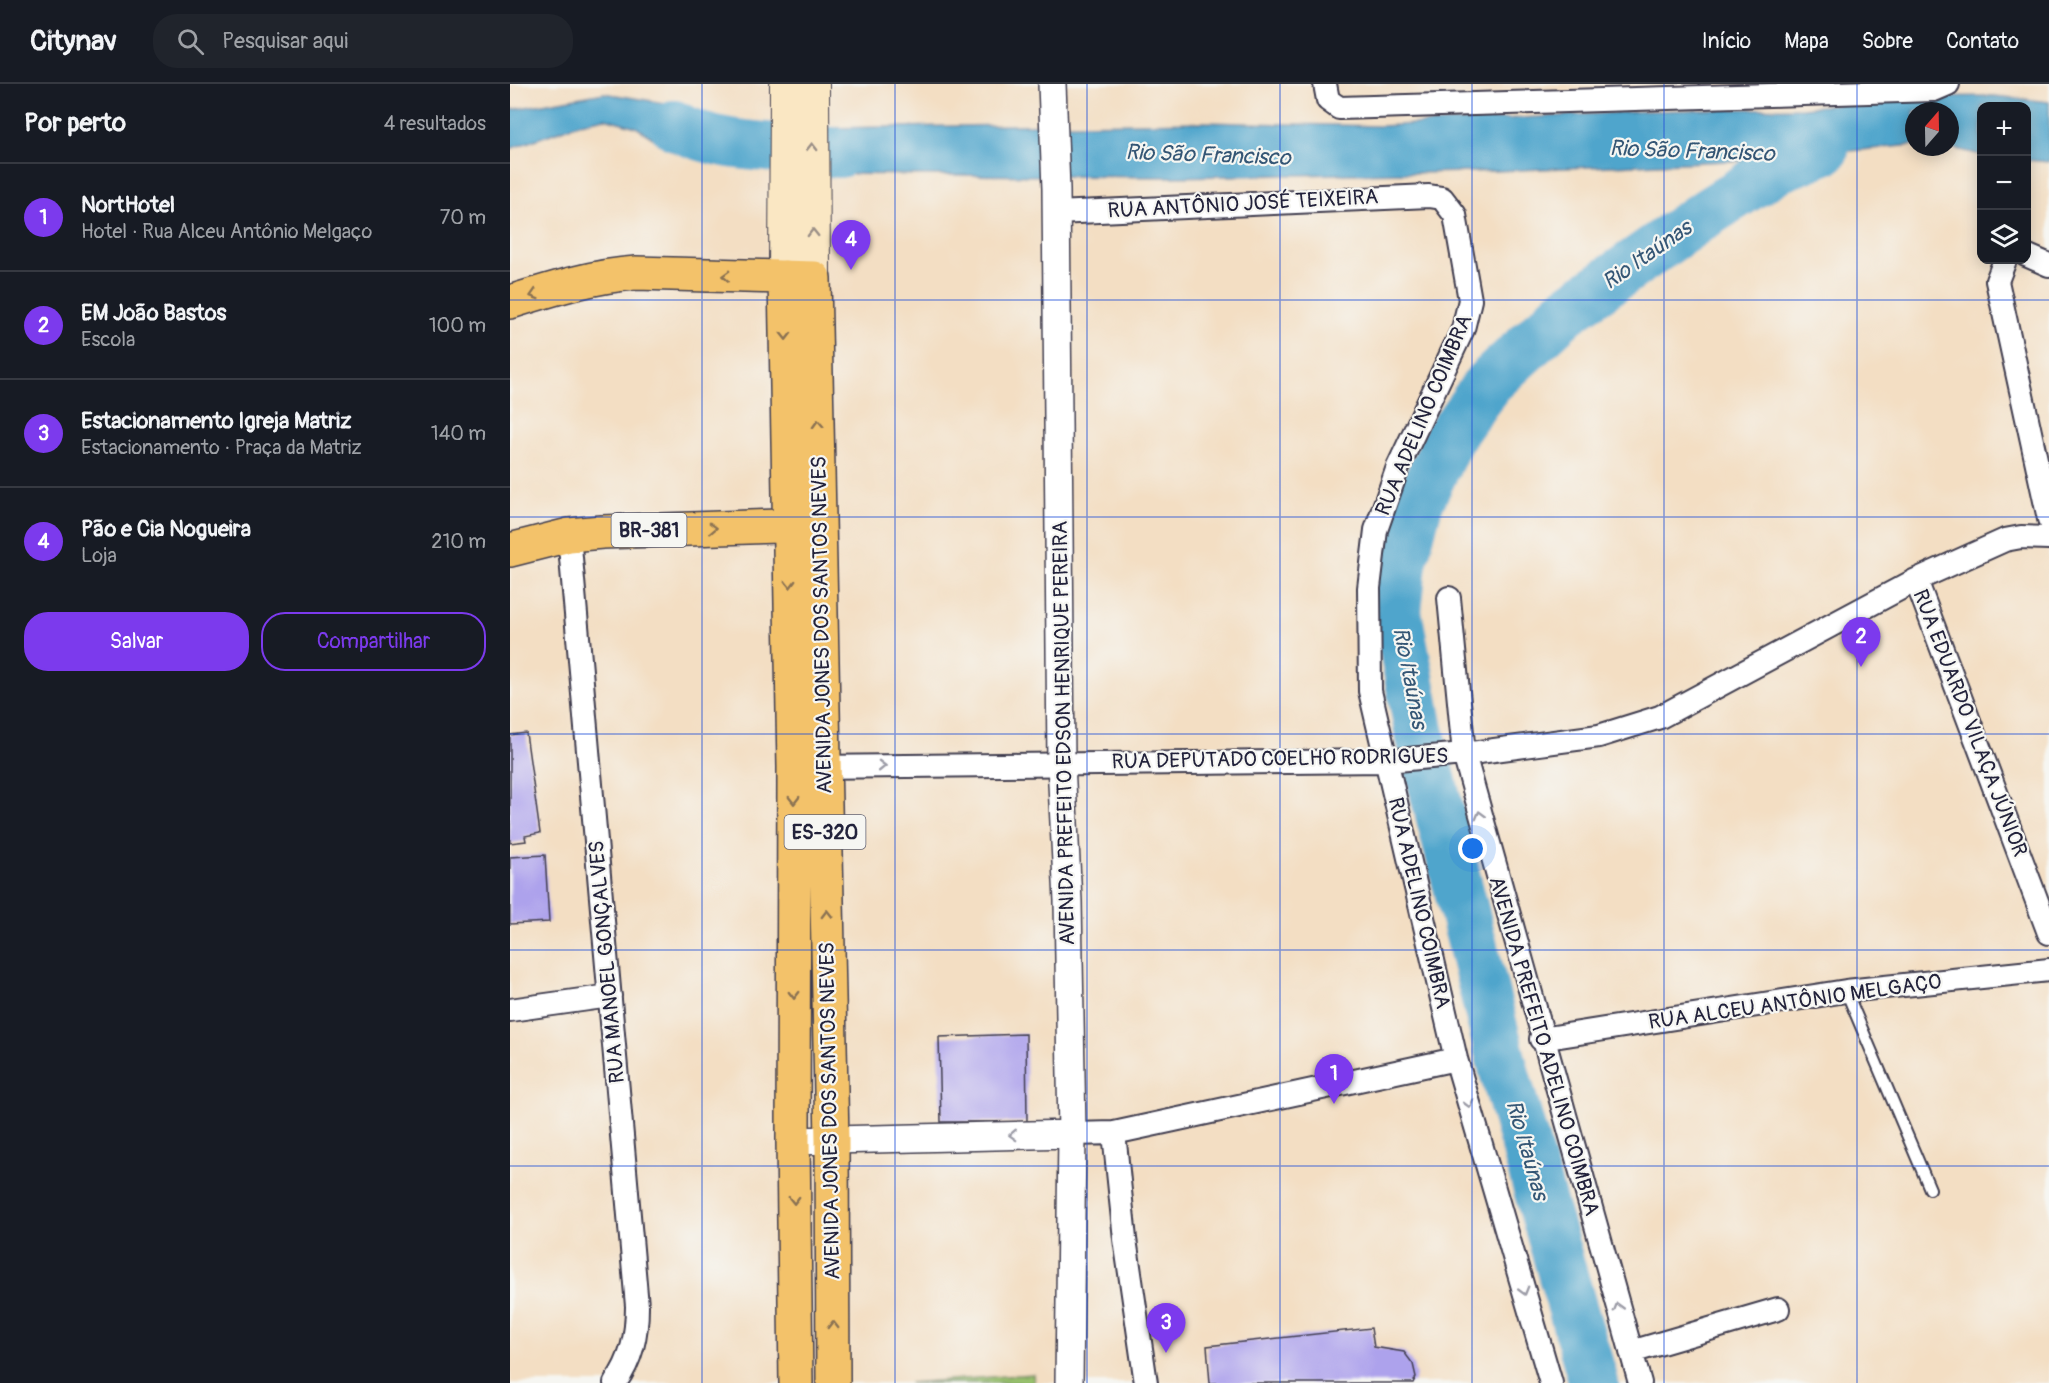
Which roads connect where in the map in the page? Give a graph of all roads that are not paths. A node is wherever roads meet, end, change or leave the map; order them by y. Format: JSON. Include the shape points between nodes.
{"nodes":[{"id":1,"x":1052,"y":84,"type":"edge"},
{"id":2,"x":1324,"y":84,"type":"edge"},
{"id":3,"x":1948,"y":84,"type":"edge"},
{"id":4,"x":1772,"y":89,"type":"edge"},
{"id":5,"x":799,"y":95,"type":"edge"},
{"id":6,"x":1429,"y":196,"type":"joint"},
{"id":7,"x":1056,"y":201,"type":"junction"},
{"id":8,"x":2031,"y":257,"type":"edge"},
{"id":9,"x":2003,"y":264,"type":"edge"},
{"id":10,"x":2049,"y":264,"type":"edge"},
{"id":11,"x":799,"y":277,"type":"junction"},
{"id":12,"x":510,"y":302,"type":"edge"},
{"id":13,"x":2049,"y":519,"type":"edge"},
{"id":14,"x":805,"y":525,"type":"junction"},
{"id":15,"x":569,"y":535,"type":"junction"},
{"id":16,"x":2049,"y":538,"type":"edge"},
{"id":17,"x":510,"y":550,"type":"edge"},
{"id":18,"x":1916,"y":580,"type":"junction"},
{"id":19,"x":1449,"y":598,"type":"dead end"},
{"id":20,"x":1455,"y":755,"type":"junction"},
{"id":21,"x":1392,"y":760,"type":"junction"},
{"id":22,"x":1061,"y":764,"type":"junction"},
{"id":23,"x":809,"y":767,"type":"junction"},
{"id":24,"x":2049,"y":933,"type":"edge"},
{"id":25,"x":2049,"y":970,"type":"edge"},
{"id":26,"x":1846,"y":991,"type":"junction"},
{"id":27,"x":610,"y":996,"type":"junction"},
{"id":28,"x":510,"y":1010,"type":"edge"},
{"id":29,"x":1541,"y":1039,"type":"junction"},
{"id":30,"x":1456,"y":1059,"type":"junction"},
{"id":31,"x":1114,"y":1133,"type":"junction"},
{"id":32,"x":1072,"y":1134,"type":"junction"},
{"id":33,"x":832,"y":1140,"type":"junction"},
{"id":34,"x":793,"y":1141,"type":"junction"},
{"id":35,"x":1930,"y":1189,"type":"dead end"},
{"id":36,"x":1778,"y":1309,"type":"dead end"},
{"id":37,"x":1631,"y":1352,"type":"junction"},
{"id":38,"x":615,"y":1383,"type":"edge"},
{"id":39,"x":796,"y":1383,"type":"edge"},
{"id":40,"x":833,"y":1383,"type":"edge"},
{"id":41,"x":1069,"y":1383,"type":"edge"},
{"id":42,"x":1146,"y":1383,"type":"edge"},
{"id":43,"x":1551,"y":1383,"type":"edge"},
{"id":44,"x":1640,"y":1383,"type":"edge"}],
"edges":[{"from":1,"to":7,"type":"street","name":"AVENIDA PREFEITO EDSON HENRIQUE PEREIRA"},
{"from":2,"to":4,"type":"street","via":[[1328,100],[1339,108]]},
{"from":3,"to":4,"type":"street","via":[[1935,90]]},
{"from":5,"to":11,"type":"main road","name":"AVENIDA JONES DOS SANTOS NEVES","number":"ES-320"},
{"from":6,"to":7,"type":"street","name":"RUA ANTÔNIO JOSÉ TEIXEIRA"},
{"from":6,"to":21,"type":"street","name":"RUA ADELINO COIMBRA","via":[[1447,202],[1455,215],[1470,300],[1463,330],[1398,467],[1371,556],[1370,691]]},
{"from":7,"to":22,"type":"street","name":"AVENIDA PREFEITO EDSON HENRIQUE PEREIRA"},
{"from":8,"to":10,"type":"street"},
{"from":9,"to":13,"type":"street","via":[[1996,281]]},
{"from":11,"to":12,"type":"main road","one_way":true,"via":[[610,275]]},
{"from":11,"to":14,"type":"main road","name":"AVENIDA JONES DOS SANTOS NEVES","number":"ES-320"},
{"from":15,"to":14,"type":"main road","number":"BR-381","one_way":true},
{"from":14,"to":23,"type":"main road","name":"AVENIDA JONES DOS SANTOS NEVES","number":"ES-320"},
{"from":15,"to":17,"type":"main road","number":"BR-381"},
{"from":15,"to":27,"type":"street","name":"RUA MANOEL GONÇALVES"},
{"from":16,"to":18,"type":"street","name":"RUA DEPUTADO COELHO RODRIGUES","via":[[2006,540]]},
{"from":18,"to":20,"type":"street","name":"RUA DEPUTADO COELHO RODRIGUES","via":[[1660,717],[1599,736]]},
{"from":18,"to":24,"type":"street","name":"RUA EDUARDO VILAÇA JÚNIOR"},
{"from":19,"to":20,"type":"street","name":"AVENIDA PREFEITO ADELINO COIMBRA"},
{"from":20,"to":21,"type":"street","name":"RUA DEPUTADO COELHO RODRIGUES"},
{"from":29,"to":20,"type":"street","name":"AVENIDA PREFEITO ADELINO COIMBRA","one_way":true},
{"from":21,"to":22,"type":"street","name":"RUA DEPUTADO COELHO RODRIGUES"},
{"from":21,"to":30,"type":"street","name":"RUA ADELINO COIMBRA"},
{"from":23,"to":22,"type":"street","name":"RUA DEPUTADO COELHO RODRIGUES","one_way":true},
{"from":22,"to":32,"type":"street","name":"AVENIDA PREFEITO EDSON HENRIQUE PEREIRA"},
{"from":33,"to":23,"type":"main road","name":"AVENIDA JONES DOS SANTOS NEVES","number":"ES-320","one_way":true},
{"from":23,"to":34,"type":"main road","name":"AVENIDA JONES DOS SANTOS NEVES","number":"ES-320","one_way":true},
{"from":25,"to":26,"type":"street","name":"RUA ALCEU ANTÔNIO MELGAÇO"},
{"from":26,"to":29,"type":"street","name":"RUA ALCEU ANTÔNIO MELGAÇO"},
{"from":26,"to":35,"type":"lane"},
{"from":27,"to":28,"type":"street"},
{"from":27,"to":38,"type":"street","name":"RUA MANOEL GONÇALVES","via":[[638,1306],[634,1345],[628,1365]]},
{"from":37,"to":29,"type":"street","name":"AVENIDA PREFEITO ADELINO COIMBRA","one_way":true},
{"from":30,"to":31,"type":"street"},
{"from":30,"to":43,"type":"street","name":"RUA ADELINO COIMBRA","one_way":true},
{"from":31,"to":32,"type":"street"},
{"from":31,"to":42,"type":"street"},
{"from":32,"to":33,"type":"street","one_way":true},
{"from":32,"to":41,"type":"street","name":"AVENIDA PREFEITO EDSON HENRIQUE PEREIRA"},
{"from":33,"to":34,"type":"street"},
{"from":40,"to":33,"type":"main road","name":"AVENIDA JONES DOS SANTOS NEVES","number":"ES-320","one_way":true},
{"from":34,"to":39,"type":"main road","name":"AVENIDA JONES DOS SANTOS NEVES","number":"ES-320","one_way":true},
{"from":36,"to":37,"type":"street"},
{"from":37,"to":44,"type":"street","name":"AVENIDA PREFEITO ADELINO COIMBRA"}]}
